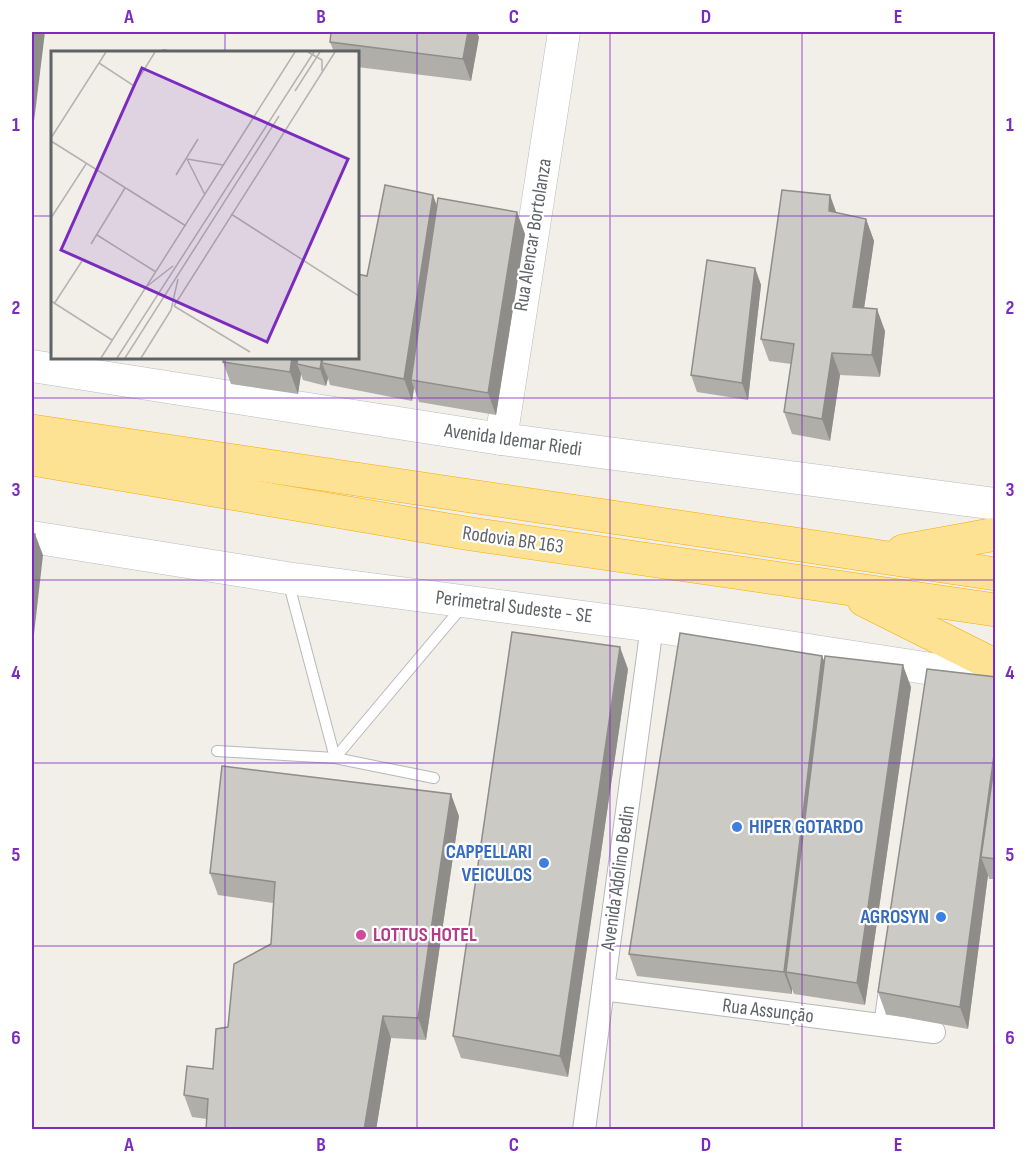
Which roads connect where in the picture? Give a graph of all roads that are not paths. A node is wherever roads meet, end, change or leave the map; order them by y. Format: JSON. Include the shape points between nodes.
{"nodes":[{"id":1,"x":564,"y":32,"type":"edge"},
{"id":2,"x":32,"y":366,"type":"edge"},
{"id":3,"x":32,"y":431,"type":"edge"},
{"id":4,"x":501,"y":439,"type":"junction"},
{"id":5,"x":32,"y":459,"type":"edge"},
{"id":6,"x":996,"y":504,"type":"edge"},
{"id":7,"x":996,"y":534,"type":"edge"},
{"id":8,"x":32,"y":537,"type":"edge"},
{"id":9,"x":880,"y":556,"type":"junction"},
{"id":10,"x":996,"y":574,"type":"edge"},
{"id":11,"x":287,"y":578,"type":"junction"},
{"id":12,"x":832,"y":585,"type":"junction"},
{"id":13,"x":467,"y":601,"type":"junction"},
{"id":14,"x":996,"y":610,"type":"edge"},
{"id":15,"x":652,"y":626,"type":"junction"},
{"id":16,"x":996,"y":666,"type":"edge"},
{"id":17,"x":996,"y":679,"type":"edge"},
{"id":18,"x":217,"y":751,"type":"dead end"},
{"id":19,"x":335,"y":758,"type":"junction"},
{"id":20,"x":434,"y":778,"type":"dead end"},
{"id":21,"x":885,"y":983,"type":"edge"},
{"id":22,"x":603,"y":989,"type":"junction"},
{"id":23,"x":879,"y":1025,"type":"junction"},
{"id":24,"x":934,"y":1032,"type":"dead end"},
{"id":25,"x":584,"y":1130,"type":"edge"}],
"edges":[{"from":1,"to":4,"type":"street","name":"Rua Alencar Bortolanza"},
{"from":2,"to":4,"type":"street","name":"Avenida Idemar Riedi"},
{"from":3,"to":9,"type":"highway","name":"Rodovia BR 163"},
{"from":4,"to":6,"type":"street","name":"Avenida Idemar Riedi"},
{"from":5,"to":12,"type":"highway","name":"Rodovia BR 163","via":[[471,534]]},
{"from":7,"to":9,"type":"highway"},
{"from":8,"to":11,"type":"street","name":"Perimetral Sudeste - SE"},
{"from":9,"to":10,"type":"highway","name":"Rodovia BR 163"},
{"from":11,"to":13,"type":"street","name":"Perimetral Sudeste - SE"},
{"from":11,"to":19,"type":"lane"},
{"from":12,"to":14,"type":"highway","name":"Rodovia BR 163"},
{"from":12,"to":16,"type":"highway"},
{"from":13,"to":15,"type":"street","name":"Perimetral Sudeste - SE"},
{"from":13,"to":19,"type":"lane"},
{"from":15,"to":17,"type":"street","name":"Perimetral Sudeste - SE","via":[[931,674]]},
{"from":15,"to":22,"type":"street","name":"Avenida Adolino Bedin"},
{"from":18,"to":19,"type":"lane"},
{"from":19,"to":20,"type":"lane"},
{"from":21,"to":23,"type":"lane"},
{"from":22,"to":23,"type":"street","name":"Rua Assunção"},
{"from":22,"to":25,"type":"street","name":"Avenida Adolino Bedin"},
{"from":23,"to":24,"type":"street","name":"Rua Assunção"}]}
